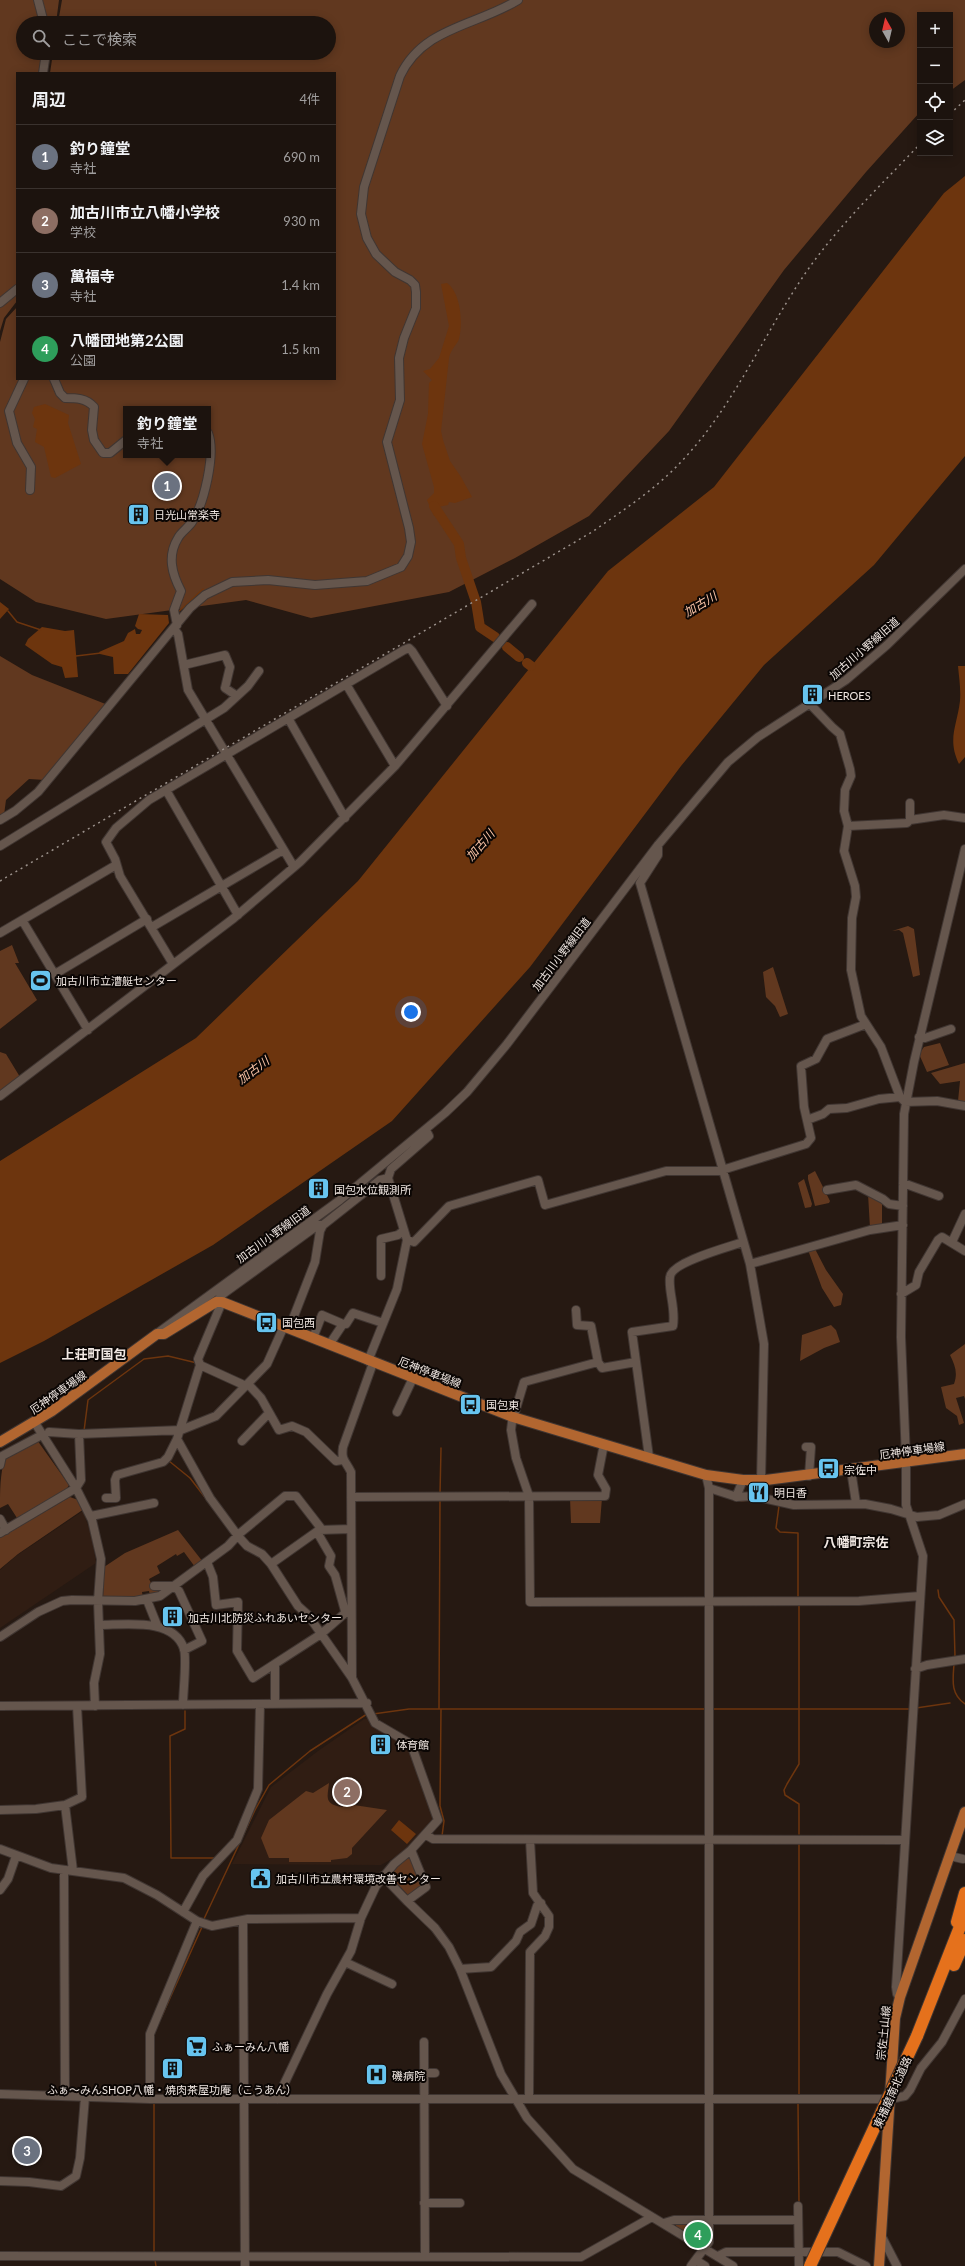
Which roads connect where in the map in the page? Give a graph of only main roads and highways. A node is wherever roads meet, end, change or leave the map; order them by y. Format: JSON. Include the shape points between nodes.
{"nodes":[{"id":1,"x":0,"y":1442,"type":"edge"},
{"id":2,"x":965,"y":1454,"type":"edge"},
{"id":3,"x":965,"y":1812,"type":"edge"},
{"id":4,"x":965,"y":1893,"type":"edge"},
{"id":5,"x":965,"y":1914,"type":"edge"},
{"id":6,"x":965,"y":1932,"type":"edge"},
{"id":7,"x":965,"y":1940,"type":"edge"},
{"id":8,"x":943,"y":1980,"type":"junction"},
{"id":9,"x":920,"y":2037,"type":"junction"},
{"id":10,"x":810,"y":2266,"type":"edge"},
{"id":11,"x":818,"y":2266,"type":"edge"},
{"id":12,"x":879,"y":2266,"type":"edge"}],
"edges":[{"from":1,"to":2,"type":"main road","name":"厄神停車場線","via":[[35,1423],[157,1334],[164,1334],[219,1302],[513,1417],[706,1475],[761,1481]]},
{"from":3,"to":12,"type":"main road","name":"宗佐土山線","via":[[900,1997],[895,2018]]},
{"from":4,"to":8,"type":"highway"},
{"from":5,"to":8,"type":"highway","name":"東播磨南北道路"},
{"from":6,"to":8,"type":"highway","name":"東播磨南北道路"},
{"from":7,"to":8,"type":"highway"},
{"from":8,"to":9,"type":"highway","name":"東播磨南北道路"},
{"from":9,"to":10,"type":"highway","name":"東播磨南北道路","bridge":true},
{"from":9,"to":11,"type":"highway","name":"東播磨南北道路"}]}
